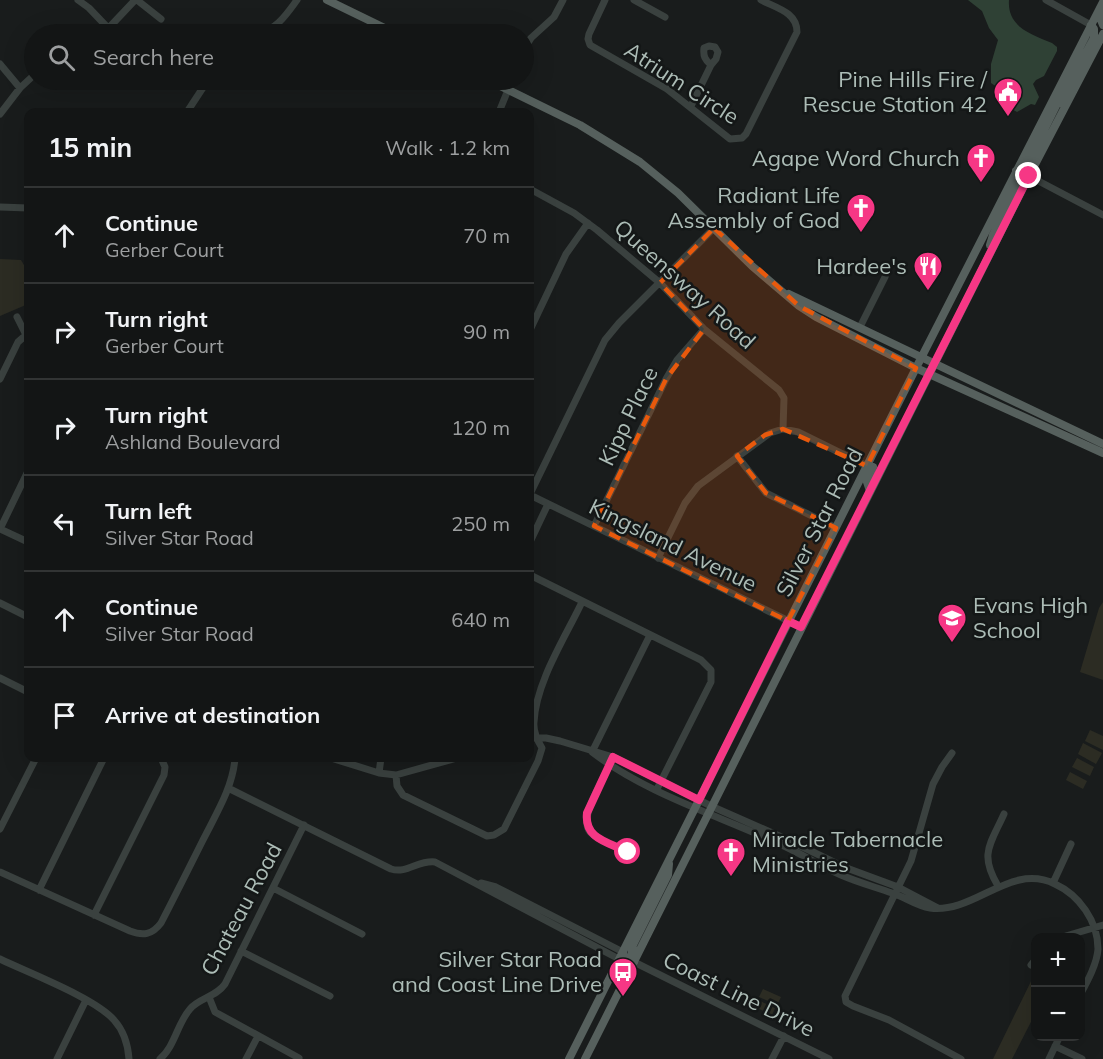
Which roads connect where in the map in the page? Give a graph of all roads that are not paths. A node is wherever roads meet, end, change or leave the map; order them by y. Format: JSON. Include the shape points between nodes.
{"nodes":[{"id":1,"x":78,"y":0,"type":"edge"},
{"id":2,"x":136,"y":0,"type":"edge"},
{"id":3,"x":297,"y":0,"type":"edge"},
{"id":4,"x":327,"y":0,"type":"edge"},
{"id":5,"x":563,"y":0,"type":"edge"},
{"id":6,"x":605,"y":0,"type":"edge"},
{"id":7,"x":634,"y":0,"type":"edge"},
{"id":8,"x":761,"y":0,"type":"edge"},
{"id":9,"x":1046,"y":0,"type":"edge"},
{"id":10,"x":1103,"y":2,"type":"edge"},
{"id":11,"x":1103,"y":14,"type":"edge"},
{"id":12,"x":665,"y":17,"type":"dead end"},
{"id":13,"x":161,"y":19,"type":"dead end"},
{"id":14,"x":100,"y":24,"type":"edge"},
{"id":15,"x":114,"y":24,"type":"edge"},
{"id":16,"x":279,"y":24,"type":"edge"},
{"id":17,"x":376,"y":24,"type":"edge"},
{"id":18,"x":1091,"y":25,"type":"junction"},
{"id":19,"x":1103,"y":25,"type":"edge"},
{"id":20,"x":1103,"y":34,"type":"edge"},
{"id":21,"x":534,"y":35,"type":"edge"},
{"id":22,"x":0,"y":64,"type":"edge"},
{"id":23,"x":711,"y":64,"type":"dead end"},
{"id":24,"x":24,"y":84,"type":"edge"},
{"id":25,"x":1060,"y":85,"type":"junction"},
{"id":26,"x":20,"y":88,"type":"junction"},
{"id":27,"x":201,"y":90,"type":"edge"},
{"id":28,"x":508,"y":90,"type":"joint"},
{"id":29,"x":691,"y":106,"type":"junction"},
{"id":30,"x":190,"y":108,"type":"edge"},
{"id":31,"x":501,"y":108,"type":"edge"},
{"id":32,"x":0,"y":114,"type":"edge"},
{"id":33,"x":1059,"y":119,"type":"junction"},
{"id":34,"x":1016,"y":171,"type":"junction"},
{"id":35,"x":1029,"y":176,"type":"junction"},
{"id":36,"x":534,"y":191,"type":"edge"},
{"id":37,"x":0,"y":207,"type":"edge"},
{"id":38,"x":24,"y":208,"type":"edge"},
{"id":39,"x":1103,"y":215,"type":"edge"},
{"id":40,"x":588,"y":223,"type":"junction"},
{"id":41,"x":714,"y":228,"type":"junction"},
{"id":42,"x":984,"y":266,"type":"junction"},
{"id":43,"x":885,"y":277,"type":"dead end"},
{"id":44,"x":660,"y":283,"type":"junction"},
{"id":45,"x":783,"y":291,"type":"junction"},
{"id":46,"x":17,"y":317,"type":"dead end"},
{"id":47,"x":534,"y":322,"type":"edge"},
{"id":48,"x":860,"y":327,"type":"junction"},
{"id":49,"x":704,"y":329,"type":"junction"},
{"id":50,"x":24,"y":330,"type":"edge"},
{"id":51,"x":24,"y":337,"type":"edge"},
{"id":52,"x":921,"y":356,"type":"junction"},
{"id":53,"x":935,"y":363,"type":"junction"},
{"id":54,"x":916,"y":368,"type":"junction"},
{"id":55,"x":929,"y":374,"type":"junction"},
{"id":56,"x":0,"y":379,"type":"edge"},
{"id":57,"x":897,"y":405,"type":"junction"},
{"id":58,"x":783,"y":429,"type":"junction"},
{"id":59,"x":1103,"y":444,"type":"edge"},
{"id":60,"x":1103,"y":453,"type":"edge"},
{"id":61,"x":737,"y":456,"type":"junction"},
{"id":62,"x":867,"y":466,"type":"junction"},
{"id":63,"x":24,"y":479,"type":"edge"},
{"id":64,"x":534,"y":486,"type":"edge"},
{"id":65,"x":870,"y":491,"type":"junction"},
{"id":66,"x":534,"y":496,"type":"edge"},
{"id":67,"x":548,"y":504,"type":"junction"},
{"id":68,"x":594,"y":526,"type":"junction"},
{"id":69,"x":836,"y":528,"type":"junction"},
{"id":70,"x":0,"y":529,"type":"edge"},
{"id":71,"x":534,"y":534,"type":"edge"},
{"id":72,"x":24,"y":540,"type":"edge"},
{"id":73,"x":658,"y":558,"type":"junction"},
{"id":74,"x":534,"y":577,"type":"edge"},
{"id":75,"x":582,"y":602,"type":"junction"},
{"id":76,"x":0,"y":603,"type":"edge"},
{"id":77,"x":24,"y":615,"type":"edge"},
{"id":78,"x":788,"y":621,"type":"junction"},
{"id":79,"x":801,"y":627,"type":"junction"},
{"id":80,"x":650,"y":635,"type":"junction"},
{"id":81,"x":0,"y":678,"type":"edge"},
{"id":82,"x":24,"y":690,"type":"edge"},
{"id":83,"x":534,"y":720,"type":"edge"},
{"id":84,"x":534,"y":738,"type":"edge"},
{"id":85,"x":534,"y":739,"type":"edge"},
{"id":86,"x":592,"y":752,"type":"junction"},
{"id":87,"x":952,"y":753,"type":"dead end"},
{"id":88,"x":613,"y":757,"type":"junction"},
{"id":89,"x":34,"y":762,"type":"edge"},
{"id":90,"x":102,"y":762,"type":"edge"},
{"id":91,"x":163,"y":762,"type":"edge"},
{"id":92,"x":235,"y":762,"type":"edge"},
{"id":93,"x":344,"y":762,"type":"edge"},
{"id":94,"x":380,"y":762,"type":"edge"},
{"id":95,"x":443,"y":762,"type":"edge"},
{"id":96,"x":609,"y":765,"type":"junction"},
{"id":97,"x":379,"y":773,"type":"junction"},
{"id":98,"x":396,"y":775,"type":"junction"},
{"id":99,"x":661,"y":781,"type":"junction"},
{"id":100,"x":228,"y":788,"type":"junction"},
{"id":101,"x":657,"y":789,"type":"junction"},
{"id":102,"x":699,"y":800,"type":"junction"},
{"id":103,"x":695,"y":809,"type":"junction"},
{"id":104,"x":709,"y":811,"type":"junction"},
{"id":105,"x":1004,"y":814,"type":"dead end"},
{"id":106,"x":304,"y":825,"type":"junction"},
{"id":107,"x":0,"y":829,"type":"edge"},
{"id":108,"x":1071,"y":844,"type":"dead end"},
{"id":109,"x":628,"y":852,"type":"dead end"},
{"id":110,"x":669,"y":861,"type":"junction"},
{"id":111,"x":0,"y":872,"type":"edge"},
{"id":112,"x":1053,"y":882,"type":"junction"},
{"id":113,"x":998,"y":886,"type":"junction"},
{"id":114,"x":273,"y":888,"type":"junction"},
{"id":115,"x":39,"y":890,"type":"junction"},
{"id":116,"x":896,"y":890,"type":"junction"},
{"id":117,"x":94,"y":915,"type":"junction"},
{"id":118,"x":1103,"y":925,"type":"edge"},
{"id":119,"x":1094,"y":927,"type":"junction"},
{"id":120,"x":1075,"y":933,"type":"edge"},
{"id":121,"x":362,"y":934,"type":"dead end"},
{"id":122,"x":241,"y":951,"type":"junction"},
{"id":123,"x":621,"y":955,"type":"junction"},
{"id":124,"x":0,"y":959,"type":"edge"},
{"id":125,"x":634,"y":962,"type":"junction"},
{"id":126,"x":1084,"y":987,"type":"edge"},
{"id":127,"x":330,"y":996,"type":"dead end"},
{"id":128,"x":209,"y":997,"type":"junction"},
{"id":129,"x":86,"y":1000,"type":"junction"},
{"id":130,"x":588,"y":1022,"type":"junction"},
{"id":131,"x":600,"y":1030,"type":"junction"},
{"id":132,"x":258,"y":1036,"type":"junction"},
{"id":133,"x":784,"y":1036,"type":"junction"},
{"id":134,"x":1058,"y":1041,"type":"edge"},
{"id":135,"x":1055,"y":1046,"type":"junction"},
{"id":136,"x":299,"y":1058,"type":"edge"},
{"id":137,"x":57,"y":1059,"type":"edge"},
{"id":138,"x":129,"y":1059,"type":"edge"},
{"id":139,"x":160,"y":1059,"type":"edge"},
{"id":140,"x":246,"y":1059,"type":"edge"},
{"id":141,"x":569,"y":1059,"type":"edge"},
{"id":142,"x":574,"y":1059,"type":"edge"},
{"id":143,"x":585,"y":1059,"type":"edge"},
{"id":144,"x":772,"y":1059,"type":"edge"},
{"id":145,"x":829,"y":1059,"type":"edge"},
{"id":146,"x":961,"y":1059,"type":"edge"},
{"id":147,"x":1049,"y":1059,"type":"edge"},
{"id":148,"x":1082,"y":1059,"type":"edge"}],
"edges":[{"from":1,"to":14,"type":"street"},
{"from":2,"to":13,"type":"street"},
{"from":2,"to":15,"type":"street"},
{"from":3,"to":16,"type":"street"},
{"from":4,"to":17,"type":"main road"},
{"from":5,"to":21,"type":"street","via":[[554,17]]},
{"from":6,"to":29,"type":"street","name":"Atrium Circle","via":[[589,34],[590,45]]},
{"from":7,"to":12,"type":"street"},
{"from":8,"to":29,"type":"street","name":"Atrium Circle","via":[[792,16],[796,32],[746,134],[730,139]]},
{"from":9,"to":18,"type":"street"},
{"from":10,"to":18,"type":"main road","name":"Silver Star Road"},
{"from":11,"to":19,"type":"main road"},
{"from":18,"to":25,"type":"main road","name":"Silver Star Road"},
{"from":18,"to":33,"type":"main road","via":[[1094,38],[1066,90]]},
{"from":20,"to":33,"type":"main road","name":"Silver Star Road"},
{"from":22,"to":26,"type":"street"},
{"from":23,"to":29,"type":"street"},
{"from":24,"to":26,"type":"street"},
{"from":25,"to":34,"type":"main road","name":"Silver Star Road"},
{"from":25,"to":35,"type":"main road","via":[[1058,102],[1027,164]]},
{"from":26,"to":32,"type":"street"},
{"from":27,"to":30,"type":"street"},
{"from":28,"to":31,"type":"street"},
{"from":28,"to":41,"type":"main road","via":[[620,148],[665,182]]},
{"from":33,"to":35,"type":"main road","name":"Silver Star Road"},
{"from":34,"to":42,"type":"main road","via":[[1016,189],[993,235]]},
{"from":34,"to":52,"type":"main road","name":"Silver Star Road"},
{"from":35,"to":39,"type":"street"},
{"from":35,"to":42,"type":"main road","name":"Silver Star Road"},
{"from":36,"to":40,"type":"street","name":"Queensway Road"},
{"from":37,"to":38,"type":"street"},
{"from":40,"to":44,"type":"street","name":"Queensway Road"},
{"from":40,"to":47,"type":"street","via":[[566,254]]},
{"from":41,"to":44,"type":"street"},
{"from":41,"to":45,"type":"main road"},
{"from":42,"to":53,"type":"main road","name":"Silver Star Road"},
{"from":43,"to":48,"type":"street"},
{"from":44,"to":49,"type":"street","name":"Queensway Road"},
{"from":44,"to":64,"type":"street","via":[[605,340]]},
{"from":45,"to":48,"type":"main road"},
{"from":45,"to":54,"type":"main road","via":[[816,317]]},
{"from":46,"to":50,"type":"street"},
{"from":48,"to":52,"type":"main road"},
{"from":49,"to":58,"type":"street","name":"Queensway Road","via":[[782,393]]},
{"from":49,"to":68,"type":"street","name":"Kipp Place","via":[[676,360]]},
{"from":51,"to":56,"type":"street"},
{"from":52,"to":53,"type":"main road"},
{"from":52,"to":54,"type":"main road","name":"Silver Star Road"},
{"from":53,"to":55,"type":"main road","name":"Silver Star Road"},
{"from":53,"to":59,"type":"main road"},
{"from":54,"to":55,"type":"main road"},
{"from":54,"to":57,"type":"main road","name":"Silver Star Road"},
{"from":55,"to":60,"type":"main road"},
{"from":55,"to":65,"type":"main road","name":"Silver Star Road"},
{"from":57,"to":62,"type":"main road","name":"Silver Star Road"},
{"from":57,"to":65,"type":"main road","via":[[868,476]]},
{"from":58,"to":61,"type":"street","via":[[765,435]]},
{"from":58,"to":62,"type":"street","via":[[798,432]]},
{"from":61,"to":69,"type":"street","via":[[766,493]]},
{"from":61,"to":73,"type":"street","via":[[691,494]]},
{"from":62,"to":69,"type":"main road","name":"Silver Star Road"},
{"from":63,"to":70,"type":"street"},
{"from":65,"to":79,"type":"main road","name":"Silver Star Road"},
{"from":66,"to":67,"type":"street","name":"Kingsland Avenue"},
{"from":67,"to":68,"type":"street","name":"Kingsland Avenue"},
{"from":67,"to":71,"type":"street"},
{"from":68,"to":73,"type":"street","name":"Kingsland Avenue"},
{"from":69,"to":78,"type":"main road","name":"Silver Star Road"},
{"from":70,"to":72,"type":"street"},
{"from":73,"to":78,"type":"street","name":"Kingsland Avenue"},
{"from":74,"to":75,"type":"street"},
{"from":75,"to":80,"type":"street"},
{"from":75,"to":83,"type":"street","via":[[543,684]]},
{"from":76,"to":77,"type":"street"},
{"from":78,"to":79,"type":"street","name":"Kingsland Avenue"},
{"from":78,"to":102,"type":"main road","name":"Silver Star Road"},
{"from":79,"to":104,"type":"main road","name":"Silver Star Road"},
{"from":80,"to":86,"type":"street"},
{"from":80,"to":99,"type":"street","via":[[701,660],[711,670],[711,682]]},
{"from":81,"to":82,"type":"street"},
{"from":84,"to":86,"type":"street","via":[[560,741]]},
{"from":85,"to":98,"type":"street","via":[[542,748],[538,761],[504,829],[494,835],[477,832],[403,795]]},
{"from":86,"to":88,"type":"street"},
{"from":86,"to":96,"type":"street"},
{"from":87,"to":116,"type":"street","via":[[933,784],[910,861]]},
{"from":88,"to":96,"type":"street"},
{"from":88,"to":99,"type":"street"},
{"from":89,"to":107,"type":"street"},
{"from":90,"to":115,"type":"street"},
{"from":91,"to":117,"type":"street","via":[[164,775]]},
{"from":92,"to":100,"type":"street"},
{"from":93,"to":97,"type":"street"},
{"from":94,"to":97,"type":"street"},
{"from":95,"to":98,"type":"street"},
{"from":96,"to":101,"type":"street"},
{"from":96,"to":109,"type":"street","via":[[586,823],[595,836]]},
{"from":97,"to":98,"type":"street"},
{"from":99,"to":101,"type":"street"},
{"from":99,"to":102,"type":"street"},
{"from":100,"to":106,"type":"street"},
{"from":100,"to":117,"type":"street","via":[[155,930],[139,934]]},
{"from":101,"to":103,"type":"street"},
{"from":102,"to":103,"type":"main road","name":"Silver Star Road"},
{"from":102,"to":104,"type":"street"},
{"from":103,"to":104,"type":"street"},
{"from":103,"to":110,"type":"main road","name":"Silver Star Road"},
{"from":104,"to":116,"type":"street","via":[[840,875]]},
{"from":104,"to":125,"type":"main road","name":"Silver Star Road"},
{"from":105,"to":113,"type":"street","via":[[987,859]]},
{"from":106,"to":114,"type":"street","name":"Chateau Road"},
{"from":106,"to":123,"type":"street","via":[[391,869],[399,871],[435,862],[475,882],[496,887]]},
{"from":108,"to":112,"type":"street"},
{"from":110,"to":123,"type":"main road","name":"Silver Star Road"},
{"from":110,"to":125,"type":"main road","via":[[668,875],[633,945]]},
{"from":111,"to":115,"type":"street"},
{"from":112,"to":113,"type":"street","via":[[1037,878]]},
{"from":112,"to":119,"type":"street","via":[[1080,902]]},
{"from":113,"to":116,"type":"street","via":[[970,902],[940,909],[918,905]]},
{"from":114,"to":121,"type":"street"},
{"from":114,"to":122,"type":"street","name":"Chateau Road"},
{"from":115,"to":117,"type":"street"},
{"from":116,"to":146,"type":"street","via":[[846,990],[846,1002]]},
{"from":118,"to":119,"type":"street"},
{"from":119,"to":120,"type":"street"},
{"from":119,"to":126,"type":"street","via":[[1098,949]]},
{"from":122,"to":127,"type":"street"},
{"from":122,"to":128,"type":"street","name":"Chateau Road","via":[[225,984]]},
{"from":123,"to":130,"type":"main road","name":"Silver Star Road"},
{"from":123,"to":131,"type":"main road","via":[[626,964],[606,1004]]},
{"from":124,"to":129,"type":"street"},
{"from":125,"to":131,"type":"main road","name":"Silver Star Road"},
{"from":125,"to":133,"type":"street","name":"Coast Line Drive"},
{"from":128,"to":132,"type":"street","via":[[215,1012]]},
{"from":128,"to":139,"type":"street","name":"Chateau Road","via":[[189,1011]]},
{"from":129,"to":137,"type":"street"},
{"from":129,"to":138,"type":"street","via":[[114,1020],[126,1040]]},
{"from":130,"to":141,"type":"main road","name":"Silver Star Road"},
{"from":130,"to":142,"type":"main road"},
{"from":131,"to":143,"type":"main road","name":"Silver Star Road"},
{"from":132,"to":136,"type":"street"},
{"from":132,"to":140,"type":"street"},
{"from":133,"to":144,"type":"street"},
{"from":133,"to":145,"type":"street","name":"Coast Line Drive"},
{"from":134,"to":135,"type":"street"},
{"from":135,"to":147,"type":"street"},
{"from":135,"to":148,"type":"street"}]}
